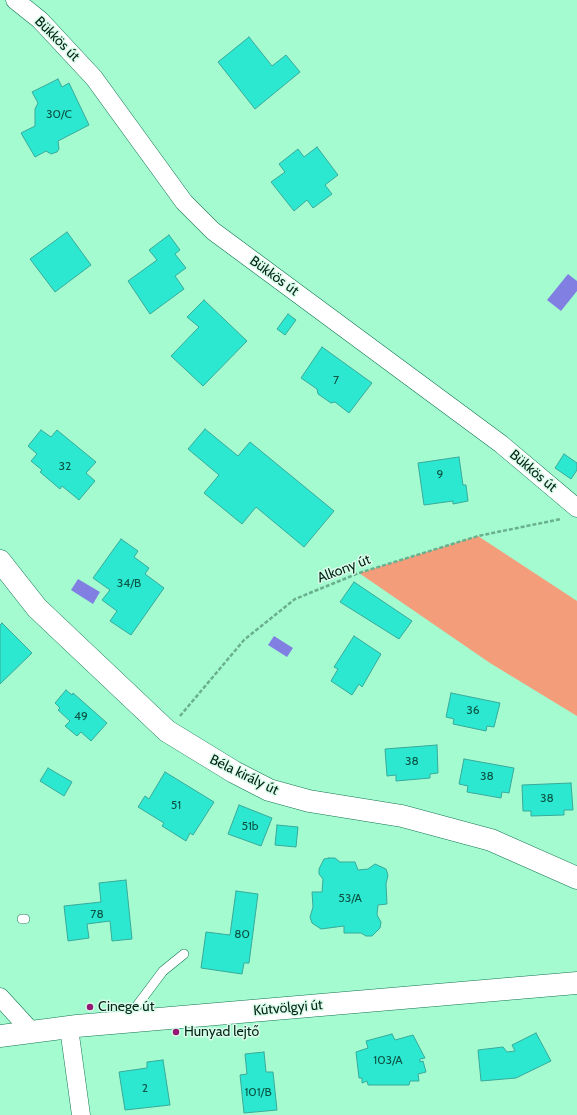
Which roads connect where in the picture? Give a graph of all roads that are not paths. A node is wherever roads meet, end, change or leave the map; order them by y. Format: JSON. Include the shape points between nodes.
{"nodes":[{"id":1,"x":15,"y":0,"type":"edge"},
{"id":2,"x":571,"y":513,"type":"edge"},
{"id":3,"x":0,"y":561,"type":"edge"},
{"id":4,"x":577,"y":878,"type":"edge"},
{"id":5,"x":184,"y":954,"type":"dead end"},
{"id":6,"x":577,"y":983,"type":"edge"},
{"id":7,"x":0,"y":997,"type":"edge"},
{"id":8,"x":124,"y":1024,"type":"junction"},
{"id":9,"x":68,"y":1028,"type":"junction"},
{"id":10,"x":32,"y":1032,"type":"junction"},
{"id":11,"x":0,"y":1036,"type":"edge"},
{"id":12,"x":81,"y":1115,"type":"edge"}],
"edges":[{"from":1,"to":2,"type":"street","name":"Bükkös út","via":[[40,20],[94,78],[184,202],[213,231],[501,444]]},
{"from":3,"to":4,"type":"street","name":"Béla király út","via":[[37,608],[167,731],[202,754],[269,790],[310,801],[402,816],[491,840]]},
{"from":5,"to":8,"type":"lane","via":[[163,971]]},
{"from":6,"to":8,"type":"street","name":"Kútvölgyi út"},
{"from":7,"to":10,"type":"street"},
{"from":8,"to":9,"type":"street","name":"Kútvölgyi út"},
{"from":9,"to":10,"type":"street","name":"Kútvölgyi út"},
{"from":9,"to":12,"type":"street"},
{"from":10,"to":11,"type":"street","name":"Kútvölgyi út"}]}
